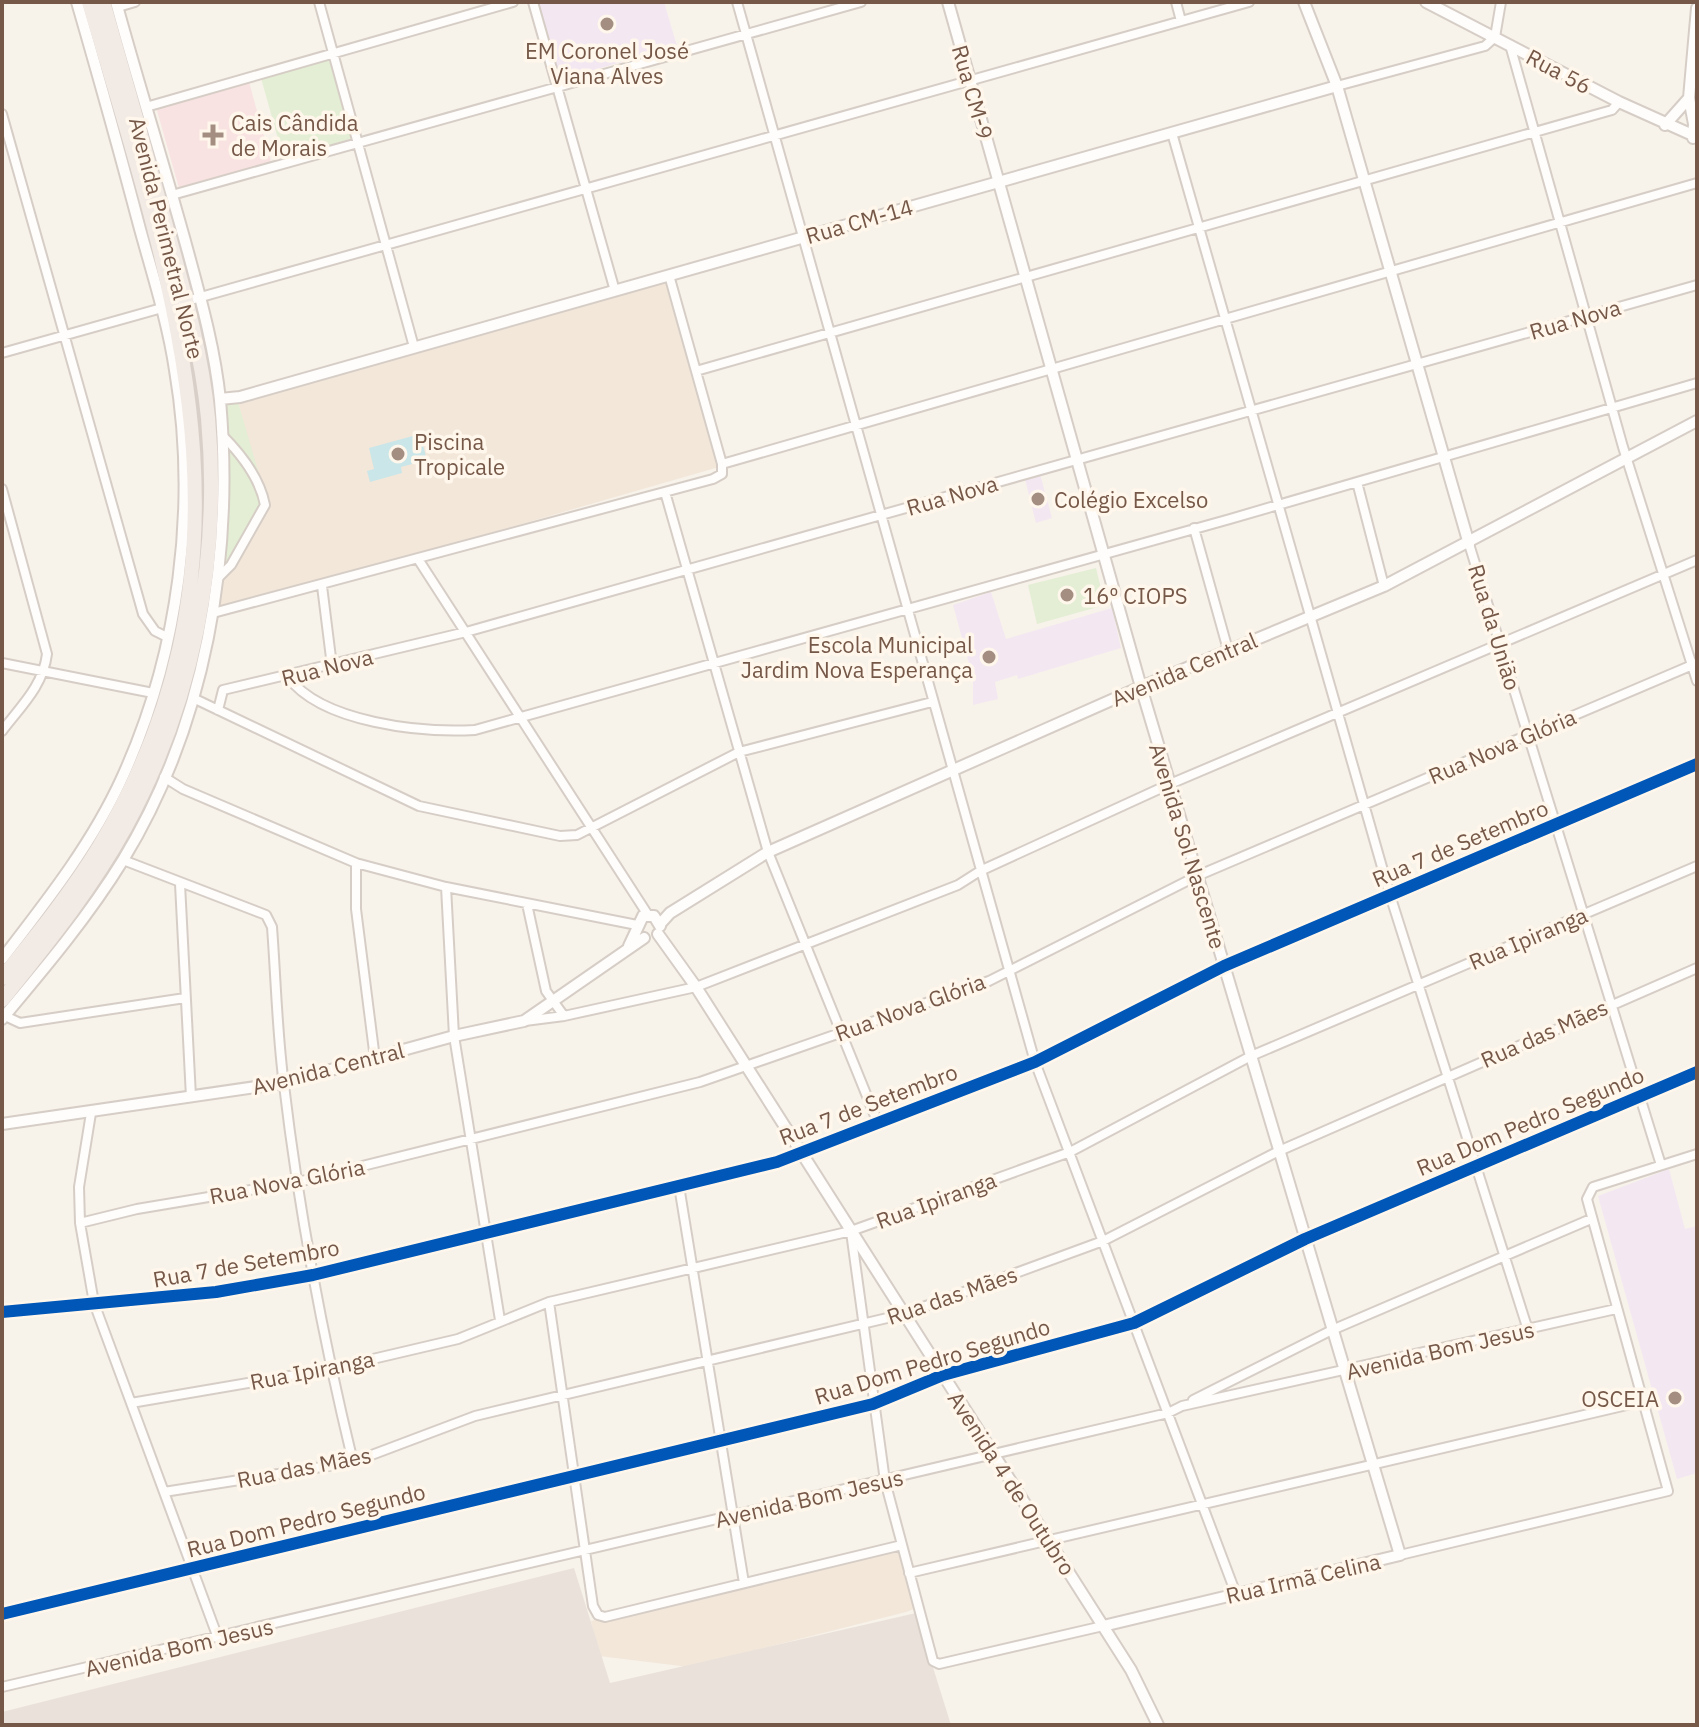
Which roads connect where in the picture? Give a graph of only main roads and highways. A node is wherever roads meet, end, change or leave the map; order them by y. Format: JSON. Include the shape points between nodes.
{"nodes":[{"id":1,"x":89,"y":2,"type":"edge"},
{"id":2,"x":112,"y":4,"type":"edge"},
{"id":3,"x":181,"y":303,"type":"junction"},
{"id":4,"x":181,"y":419,"type":"road end"},
{"id":5,"x":195,"y":459,"type":"junction"},
{"id":6,"x":196,"y":484,"type":"junction"},
{"id":7,"x":184,"y":512,"type":"road end"},
{"id":8,"x":144,"y":722,"type":"road end"},
{"id":9,"x":143,"y":759,"type":"junction"},
{"id":10,"x":122,"y":779,"type":"road end"},
{"id":11,"x":2,"y":978,"type":"edge"},
{"id":12,"x":2,"y":1000,"type":"edge"}],
"edges":[{"from":1,"to":3,"type":"highway","name":"Avenida Perimetral Norte"},
{"from":2,"to":3,"type":"highway","name":"Avenida Perimetral Norte"},
{"from":3,"to":5,"type":"highway","name":"Avenida Perimetral Norte"},
{"from":3,"to":12,"type":"highway","name":"Avenida Perimetral Norte","via":[[208,417],[211,519],[196,633],[182,692],[150,779],[121,836],[69,916]]},
{"from":4,"to":5,"type":"highway"},
{"from":5,"to":6,"type":"highway","name":"Avenida Perimetral Norte"},
{"from":6,"to":7,"type":"highway"},
{"from":6,"to":9,"type":"highway","name":"Avenida Perimetral Norte","via":[[185,621],[172,679]]},
{"from":8,"to":9,"type":"highway"},
{"from":9,"to":10,"type":"highway"},
{"from":9,"to":11,"type":"highway","name":"Avenida Perimetral Norte","via":[[98,848]]}]}
